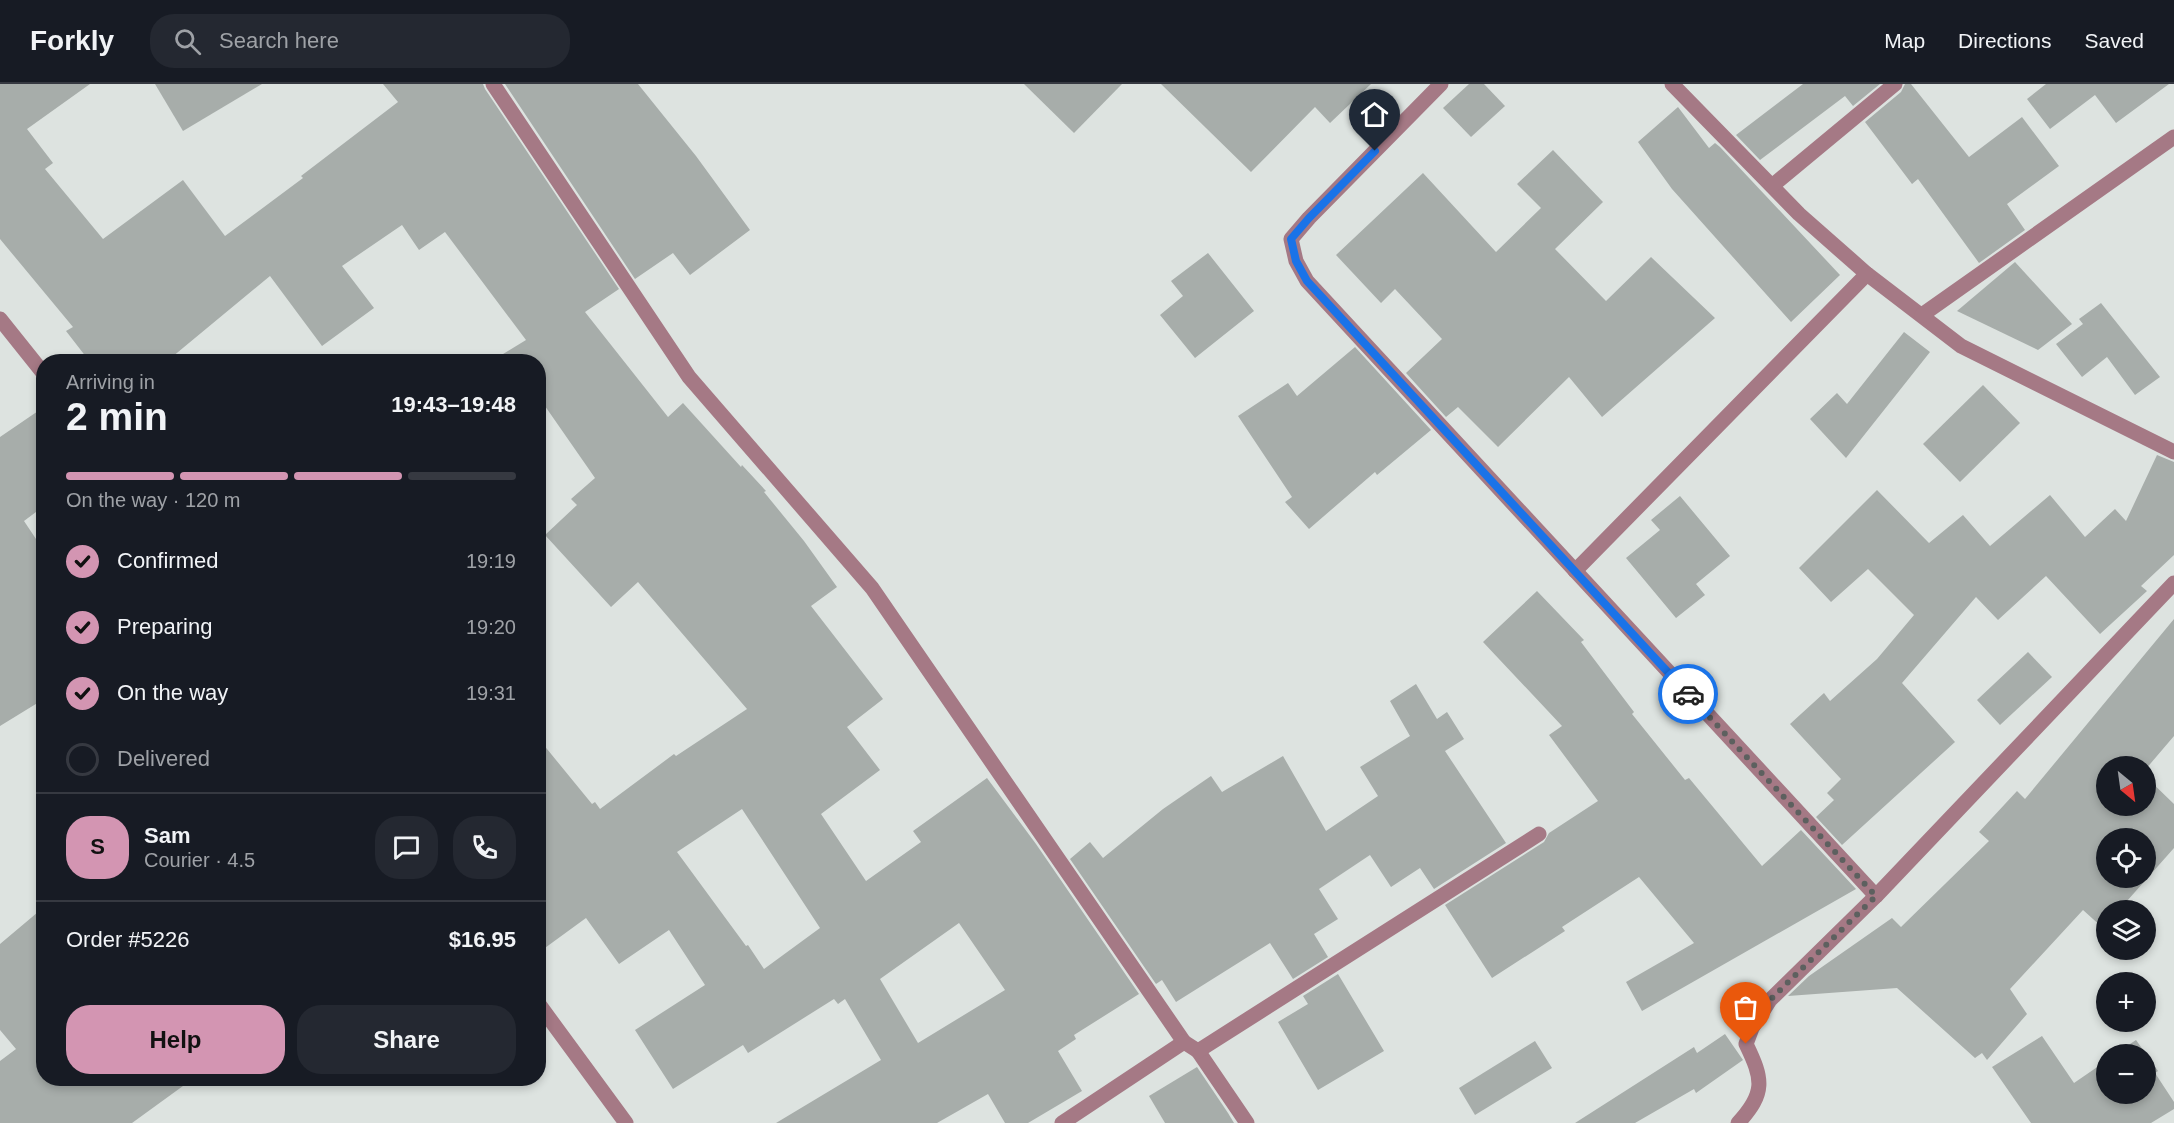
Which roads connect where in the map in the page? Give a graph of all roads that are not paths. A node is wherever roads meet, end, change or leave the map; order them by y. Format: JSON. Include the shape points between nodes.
{"nodes":[{"id":1,"x":493,"y":84,"type":"edge"},
{"id":2,"x":1442,"y":84,"type":"edge"},
{"id":3,"x":1672,"y":84,"type":"edge"},
{"id":4,"x":1895,"y":84,"type":"edge"},
{"id":5,"x":2174,"y":137,"type":"edge"},
{"id":6,"x":1772,"y":186,"type":"junction"},
{"id":7,"x":1867,"y":274,"type":"junction"},
{"id":8,"x":1922,"y":315,"type":"junction"},
{"id":9,"x":0,"y":319,"type":"edge"},
{"id":10,"x":36,"y":364,"type":"edge"},
{"id":11,"x":2174,"y":452,"type":"edge"},
{"id":12,"x":1575,"y":571,"type":"junction"},
{"id":13,"x":2174,"y":583,"type":"edge"},
{"id":14,"x":1539,"y":834,"type":"dead end"},
{"id":15,"x":1876,"y":896,"type":"junction"},
{"id":16,"x":546,"y":1014,"type":"edge"},
{"id":17,"x":1184,"y":1042,"type":"junction"},
{"id":18,"x":1198,"y":1051,"type":"junction"},
{"id":19,"x":626,"y":1123,"type":"edge"},
{"id":20,"x":1062,"y":1123,"type":"edge"},
{"id":21,"x":1247,"y":1123,"type":"edge"},
{"id":22,"x":1738,"y":1123,"type":"edge"}],
"edges":[{"from":1,"to":17,"type":"street","via":[[689,377],[872,588]]},
{"from":2,"to":12,"type":"street","via":[[1291,239],[1296,261],[1307,281]]},
{"from":3,"to":6,"type":"street"},
{"from":4,"to":6,"type":"street"},
{"from":5,"to":8,"type":"street"},
{"from":6,"to":7,"type":"street"},
{"from":7,"to":8,"type":"street"},
{"from":7,"to":12,"type":"street"},
{"from":8,"to":11,"type":"street","via":[[1962,346]]},
{"from":9,"to":10,"type":"street"},
{"from":12,"to":15,"type":"street"},
{"from":13,"to":15,"type":"street"},
{"from":14,"to":18,"type":"street"},
{"from":15,"to":22,"type":"street","via":[[1770,1000],[1752,1028],[1746,1044],[1756,1064],[1760,1085],[1753,1107]]},
{"from":16,"to":19,"type":"street"},
{"from":17,"to":18,"type":"street"},
{"from":17,"to":20,"type":"street"},
{"from":18,"to":21,"type":"street"}]}
